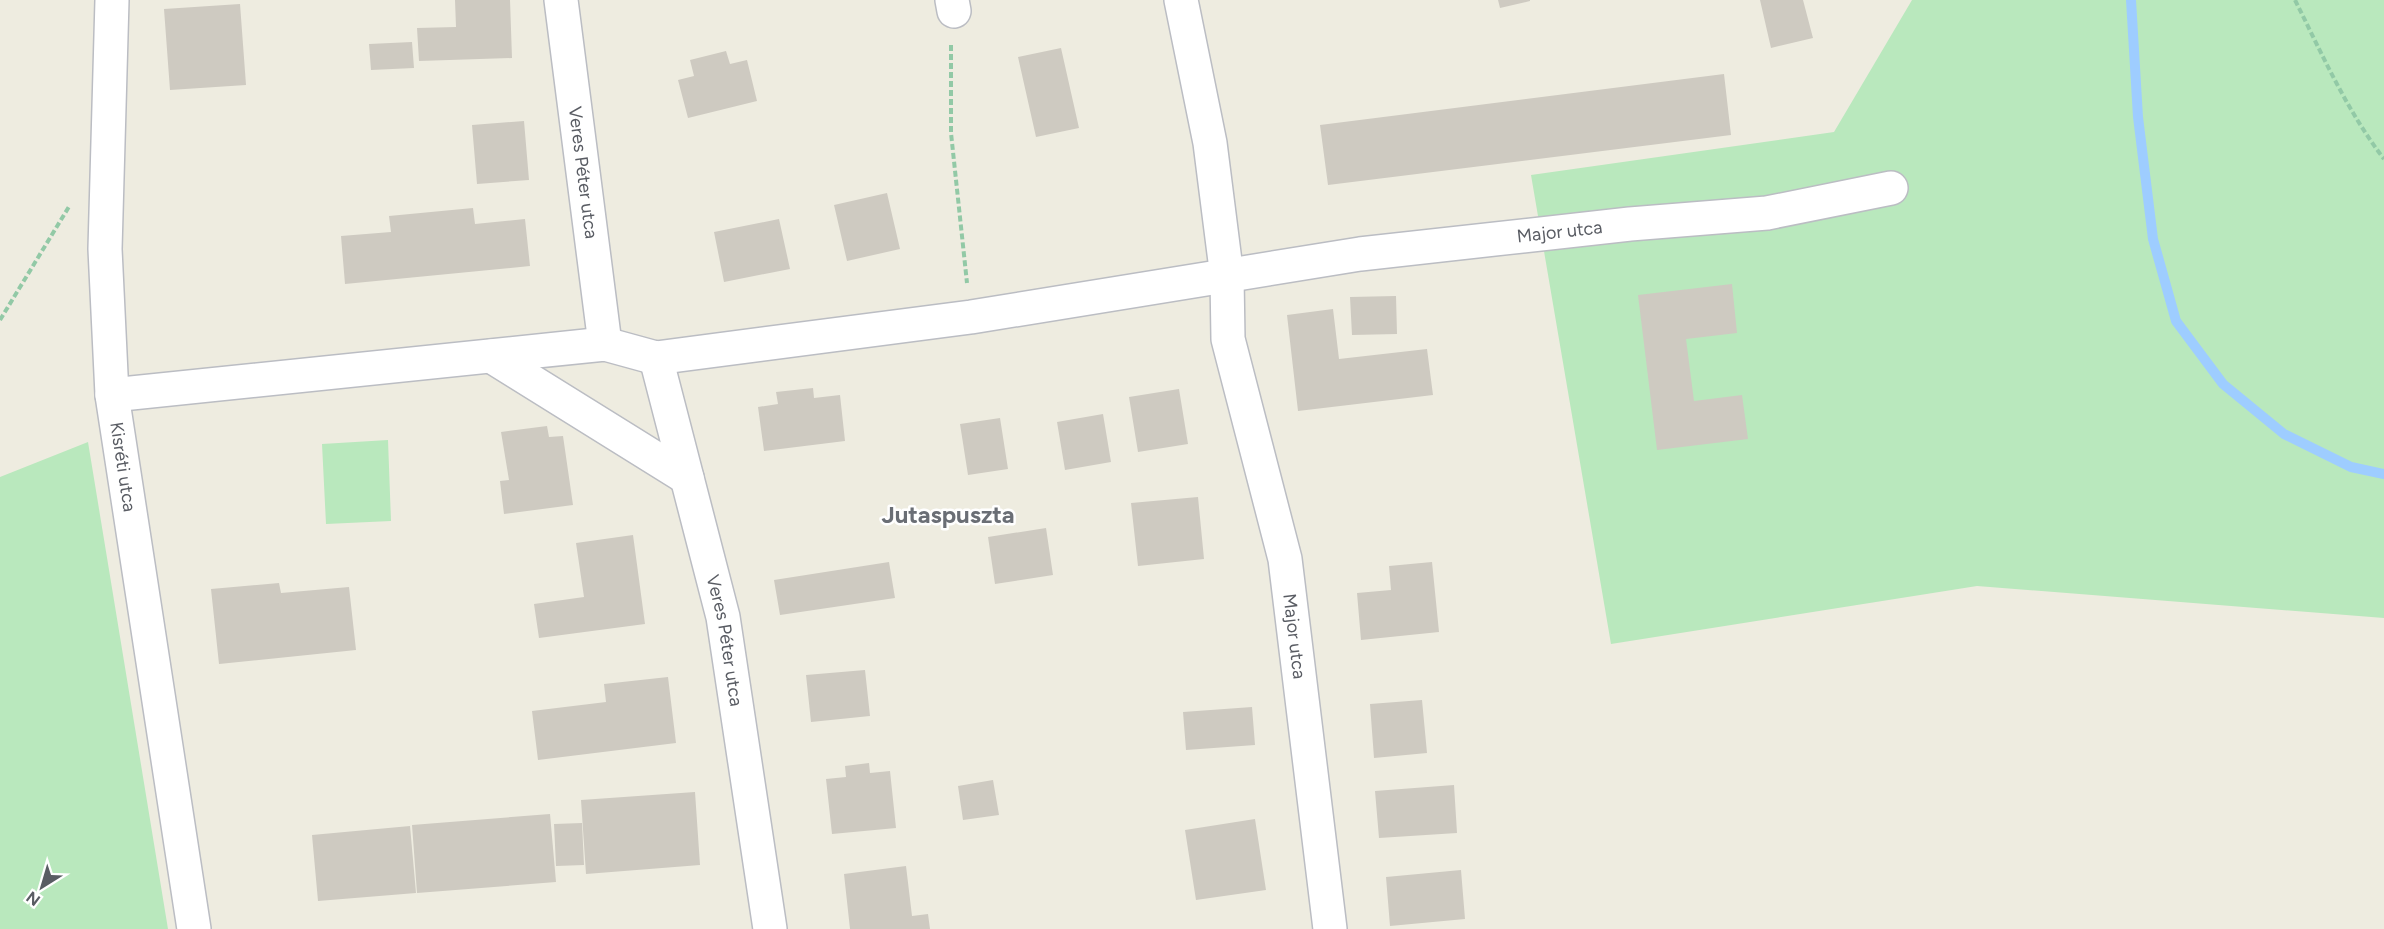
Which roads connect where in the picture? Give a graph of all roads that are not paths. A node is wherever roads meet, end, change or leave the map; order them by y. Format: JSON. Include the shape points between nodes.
{"nodes":[{"id":1,"x":112,"y":0,"type":"edge"},
{"id":2,"x":561,"y":0,"type":"edge"},
{"id":3,"x":1181,"y":0,"type":"edge"},
{"id":4,"x":1891,"y":188,"type":"dead end"},
{"id":5,"x":1227,"y":277,"type":"junction"},
{"id":6,"x":605,"y":344,"type":"junction"},
{"id":7,"x":491,"y":356,"type":"junction"},
{"id":8,"x":656,"y":358,"type":"junction"},
{"id":9,"x":112,"y":395,"type":"junction"},
{"id":10,"x":687,"y":478,"type":"junction"},
{"id":11,"x":194,"y":929,"type":"edge"},
{"id":12,"x":770,"y":929,"type":"edge"},
{"id":13,"x":1330,"y":929,"type":"edge"}],
"edges":[{"from":1,"to":9,"type":"street","name":"Kisréti utca","via":[[105,249]]},
{"from":2,"to":6,"type":"street","name":"Veres Péter utca"},
{"from":3,"to":5,"type":"street","name":"Major utca","via":[[1210,143]]},
{"from":4,"to":5,"type":"street","name":"Major utca","via":[[1767,213],[1360,254]]},
{"from":5,"to":8,"type":"street","via":[[971,317]]},
{"from":5,"to":13,"type":"street","name":"Major utca","via":[[1228,339],[1285,559]]},
{"from":6,"to":7,"type":"street"},
{"from":6,"to":8,"type":"street"},
{"from":7,"to":9,"type":"street"},
{"from":7,"to":10,"type":"street"},
{"from":8,"to":10,"type":"street","name":"Veres Péter utca"},
{"from":9,"to":11,"type":"street","name":"Kisréti utca"},
{"from":10,"to":12,"type":"street","name":"Veres Péter utca","via":[[723,617]]}]}
